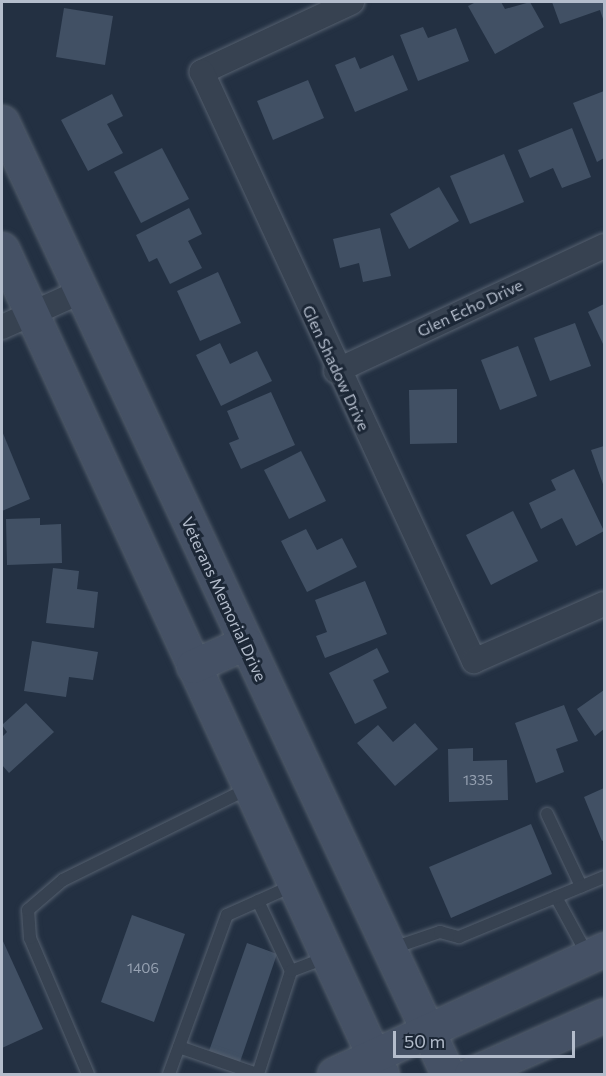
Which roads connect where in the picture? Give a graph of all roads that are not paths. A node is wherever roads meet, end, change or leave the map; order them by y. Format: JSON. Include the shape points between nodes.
{"nodes":[{"id":1,"x":352,"y":2,"type":"edge"},
{"id":2,"x":2,"y":122,"type":"edge"},
{"id":3,"x":604,"y":246,"type":"edge"},
{"id":4,"x":2,"y":249,"type":"edge"},
{"id":5,"x":80,"y":292,"type":"junction"},
{"id":6,"x":31,"y":314,"type":"junction"},
{"id":7,"x":2,"y":327,"type":"edge"},
{"id":8,"x":336,"y":371,"type":"junction"},
{"id":9,"x":604,"y":604,"type":"edge"},
{"id":10,"x":245,"y":643,"type":"junction"},
{"id":11,"x":194,"y":666,"type":"junction"},
{"id":12,"x":250,"y":788,"type":"junction"},
{"id":13,"x":547,"y":814,"type":"dead end"},
{"id":14,"x":604,"y":877,"type":"edge"},
{"id":15,"x":295,"y":885,"type":"junction"},
{"id":16,"x":581,"y":886,"type":"junction"},
{"id":17,"x":556,"y":897,"type":"junction"},
{"id":18,"x":258,"y":901,"type":"junction"},
{"id":19,"x":389,"y":950,"type":"junction"},
{"id":20,"x":596,"y":953,"type":"edge"},
{"id":21,"x":328,"y":957,"type":"junction"},
{"id":22,"x":291,"y":971,"type":"junction"},
{"id":23,"x":604,"y":1015,"type":"edge"},
{"id":24,"x":427,"y":1030,"type":"junction"},
{"id":25,"x":179,"y":1047,"type":"junction"},
{"id":26,"x":378,"y":1065,"type":"edge"},
{"id":27,"x":88,"y":1074,"type":"edge"},
{"id":28,"x":169,"y":1074,"type":"edge"},
{"id":29,"x":257,"y":1074,"type":"edge"},
{"id":30,"x":334,"y":1074,"type":"edge"},
{"id":31,"x":448,"y":1074,"type":"edge"},
{"id":32,"x":471,"y":1074,"type":"edge"}],
"edges":[{"from":1,"to":8,"type":"street","name":"Glen Shadow Drive","via":[[202,72]]},
{"from":2,"to":5,"type":"main road","name":"Veterans Memorial Drive"},
{"from":3,"to":8,"type":"street","name":"Glen Echo Drive"},
{"from":4,"to":6,"type":"main road"},
{"from":5,"to":6,"type":"street"},
{"from":5,"to":10,"type":"main road","name":"Veterans Memorial Drive"},
{"from":6,"to":7,"type":"street"},
{"from":6,"to":11,"type":"main road"},
{"from":8,"to":9,"type":"street","name":"Glen Shadow Drive","via":[[474,661]]},
{"from":10,"to":11,"type":"main road"},
{"from":10,"to":19,"type":"main road","name":"Veterans Memorial Drive"},
{"from":11,"to":12,"type":"main road"},
{"from":12,"to":15,"type":"main road"},
{"from":12,"to":27,"type":"lane","via":[[63,880],[28,910],[30,938]]},
{"from":13,"to":16,"type":"lane"},
{"from":14,"to":16,"type":"lane"},
{"from":15,"to":18,"type":"lane"},
{"from":15,"to":21,"type":"main road"},
{"from":16,"to":17,"type":"lane"},
{"from":17,"to":19,"type":"lane","via":[[459,937],[440,932]]},
{"from":17,"to":20,"type":"lane"},
{"from":18,"to":22,"type":"lane"},
{"from":18,"to":25,"type":"lane","via":[[227,915]]},
{"from":19,"to":24,"type":"main road","name":"Veterans Memorial Drive"},
{"from":20,"to":24,"type":"main road"},
{"from":21,"to":22,"type":"lane"},
{"from":21,"to":26,"type":"main road"},
{"from":22,"to":29,"type":"lane"},
{"from":23,"to":32,"type":"main road"},
{"from":24,"to":26,"type":"main road"},
{"from":24,"to":31,"type":"main road","name":"Veterans Memorial Drive"},
{"from":25,"to":28,"type":"lane"},
{"from":25,"to":29,"type":"lane"},
{"from":26,"to":30,"type":"main road"}]}
